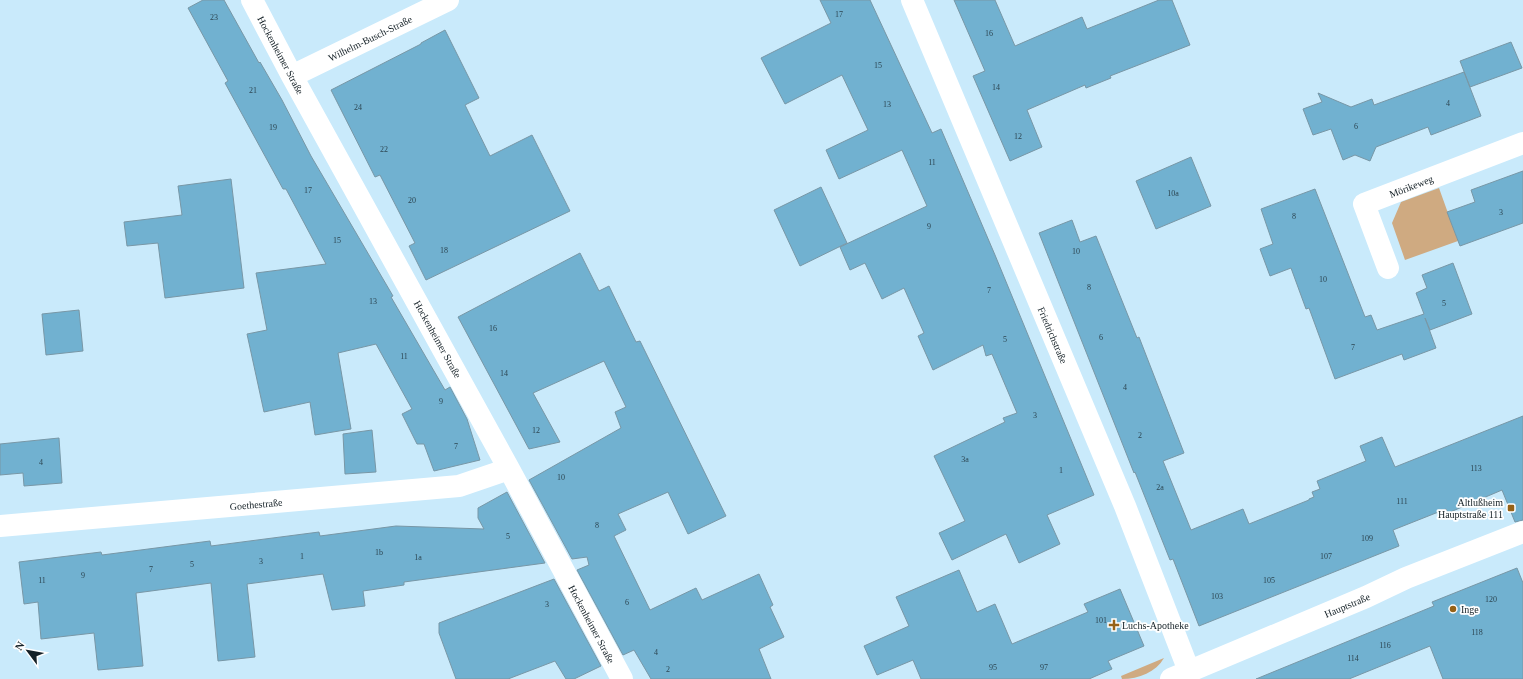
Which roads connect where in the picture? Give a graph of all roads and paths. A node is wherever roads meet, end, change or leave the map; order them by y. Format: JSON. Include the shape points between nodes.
{"nodes":[{"id":1,"x":252,"y":0,"type":"edge"},
{"id":2,"x":448,"y":0,"type":"edge"},
{"id":3,"x":912,"y":0,"type":"edge"},
{"id":4,"x":292,"y":76,"type":"junction"},
{"id":5,"x":1523,"y":143,"type":"edge"},
{"id":6,"x":1388,"y":268,"type":"dead end"},
{"id":7,"x":509,"y":469,"type":"junction"},
{"id":8,"x":0,"y":526,"type":"edge"},
{"id":9,"x":1523,"y":532,"type":"edge"},
{"id":10,"x":1181,"y":676,"type":"edge"},
{"id":11,"x":622,"y":679,"type":"edge"}],
"edges":[{"from":1,"to":4,"type":"street","name":"Hockenheimer Straße"},
{"from":2,"to":4,"type":"street","name":"Wilhelm-Busch-Straße"},
{"from":3,"to":10,"type":"street","name":"Friedrichstraße","via":[[1125,506]]},
{"from":4,"to":7,"type":"street","name":"Hockenheimer Straße"},
{"from":5,"to":6,"type":"street","name":"Mörikeweg","via":[[1364,204]]},
{"from":7,"to":8,"type":"street","name":"Goethestraße","via":[[459,486]]},
{"from":7,"to":11,"type":"street","name":"Hockenheimer Straße"},
{"from":9,"to":10,"type":"street","name":"Hauptstraße","via":[[1406,578]]}]}
